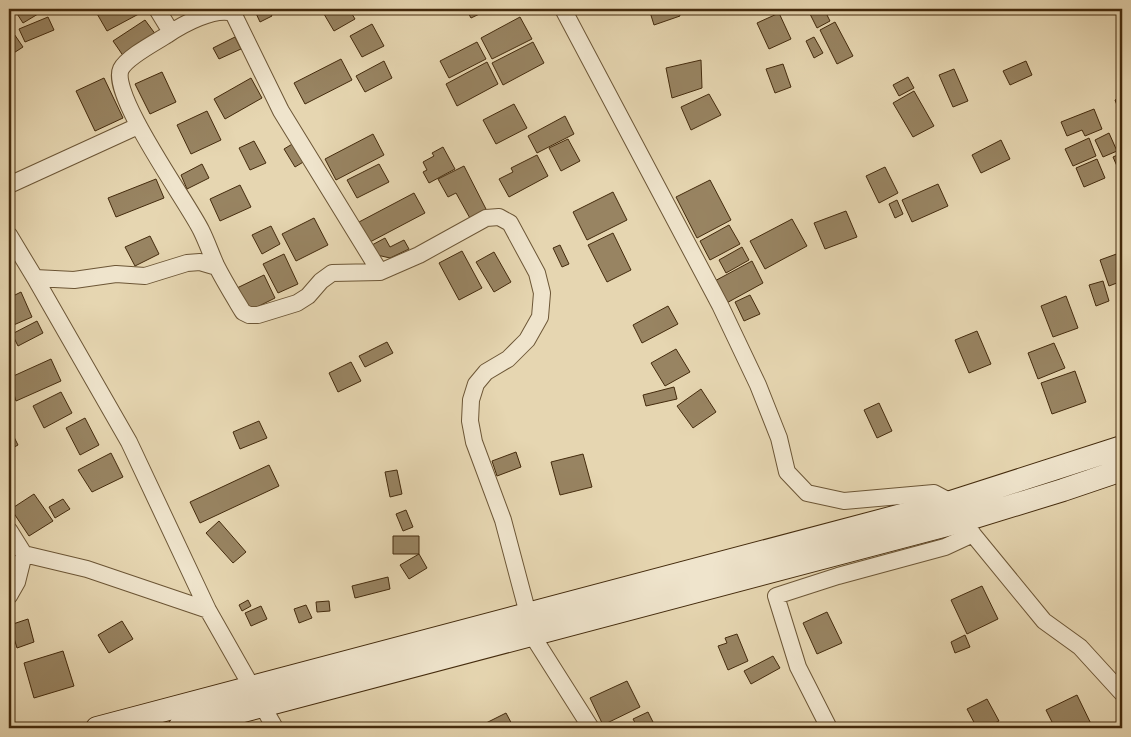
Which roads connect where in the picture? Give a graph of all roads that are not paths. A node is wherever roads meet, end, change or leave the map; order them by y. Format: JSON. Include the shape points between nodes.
{"nodes":[{"id":1,"x":157,"y":9,"type":"edge"},
{"id":2,"x":563,"y":9,"type":"edge"},
{"id":3,"x":171,"y":32,"type":"junction"},
{"id":4,"x":138,"y":126,"type":"junction"},
{"id":5,"x":9,"y":185,"type":"edge"},
{"id":6,"x":10,"y":239,"type":"edge"},
{"id":7,"x":217,"y":267,"type":"junction"},
{"id":8,"x":380,"y":272,"type":"junction"},
{"id":9,"x":36,"y":278,"type":"junction"},
{"id":10,"x":1122,"y":447,"type":"edge"},
{"id":11,"x":1122,"y":470,"type":"edge"},
{"id":12,"x":951,"y":502,"type":"junction"},
{"id":13,"x":967,"y":527,"type":"junction"},
{"id":14,"x":9,"y":530,"type":"edge"},
{"id":15,"x":24,"y":554,"type":"junction"},
{"id":16,"x":772,"y":572,"type":"junction"},
{"id":17,"x":9,"y":596,"type":"edge"},
{"id":18,"x":776,"y":596,"type":"junction"},
{"id":19,"x":208,"y":610,"type":"junction"},
{"id":20,"x":530,"y":624,"type":"junction"},
{"id":21,"x":1122,"y":693,"type":"edge"},
{"id":22,"x":258,"y":696,"type":"junction"},
{"id":23,"x":96,"y":728,"type":"edge"},
{"id":24,"x":179,"y":728,"type":"edge"},
{"id":25,"x":275,"y":728,"type":"edge"},
{"id":26,"x":591,"y":728,"type":"edge"},
{"id":27,"x":829,"y":728,"type":"edge"}],
"edges":[{"from":1,"to":3,"type":"street"},
{"from":2,"to":12,"type":"street","via":[[720,305],[758,385],[779,438],[787,472],[808,493],[844,501],[934,493]]},
{"from":3,"to":4,"type":"street","via":[[121,69],[119,78]]},
{"from":3,"to":8,"type":"street","via":[[216,11],[234,12],[281,111]]},
{"from":4,"to":5,"type":"street"},
{"from":4,"to":7,"type":"street","via":[[201,229]]},
{"from":6,"to":9,"type":"street"},
{"from":7,"to":8,"type":"street","via":[[243,312],[249,315],[297,303],[332,273]]},
{"from":7,"to":9,"type":"street","via":[[200,262],[145,276],[116,274],[74,280]]},
{"from":8,"to":20,"type":"street","via":[[418,256],[486,218],[499,217],[510,223],[537,273],[542,293],[540,318],[527,340],[508,359],[486,372],[476,384],[470,421],[474,442],[503,520]]},
{"from":9,"to":19,"type":"street","via":[[129,442]]},
{"from":10,"to":12,"type":"main road"},
{"from":11,"to":13,"type":"main road"},
{"from":12,"to":13,"type":"street"},
{"from":12,"to":20,"type":"main road"},
{"from":13,"to":16,"type":"main road"},
{"from":13,"to":18,"type":"street","via":[[945,547]]},
{"from":13,"to":21,"type":"street","via":[[1044,621],[1080,647]]},
{"from":14,"to":15,"type":"street"},
{"from":15,"to":17,"type":"street","via":[[17,582]]},
{"from":15,"to":19,"type":"street","via":[[87,569]]},
{"from":16,"to":18,"type":"street"},
{"from":16,"to":20,"type":"main road"},
{"from":18,"to":27,"type":"street","via":[[798,667]]},
{"from":19,"to":22,"type":"street"},
{"from":20,"to":22,"type":"main road"},
{"from":20,"to":26,"type":"street"},
{"from":22,"to":23,"type":"main road"},
{"from":22,"to":24,"type":"main road"},
{"from":22,"to":25,"type":"street"}]}
